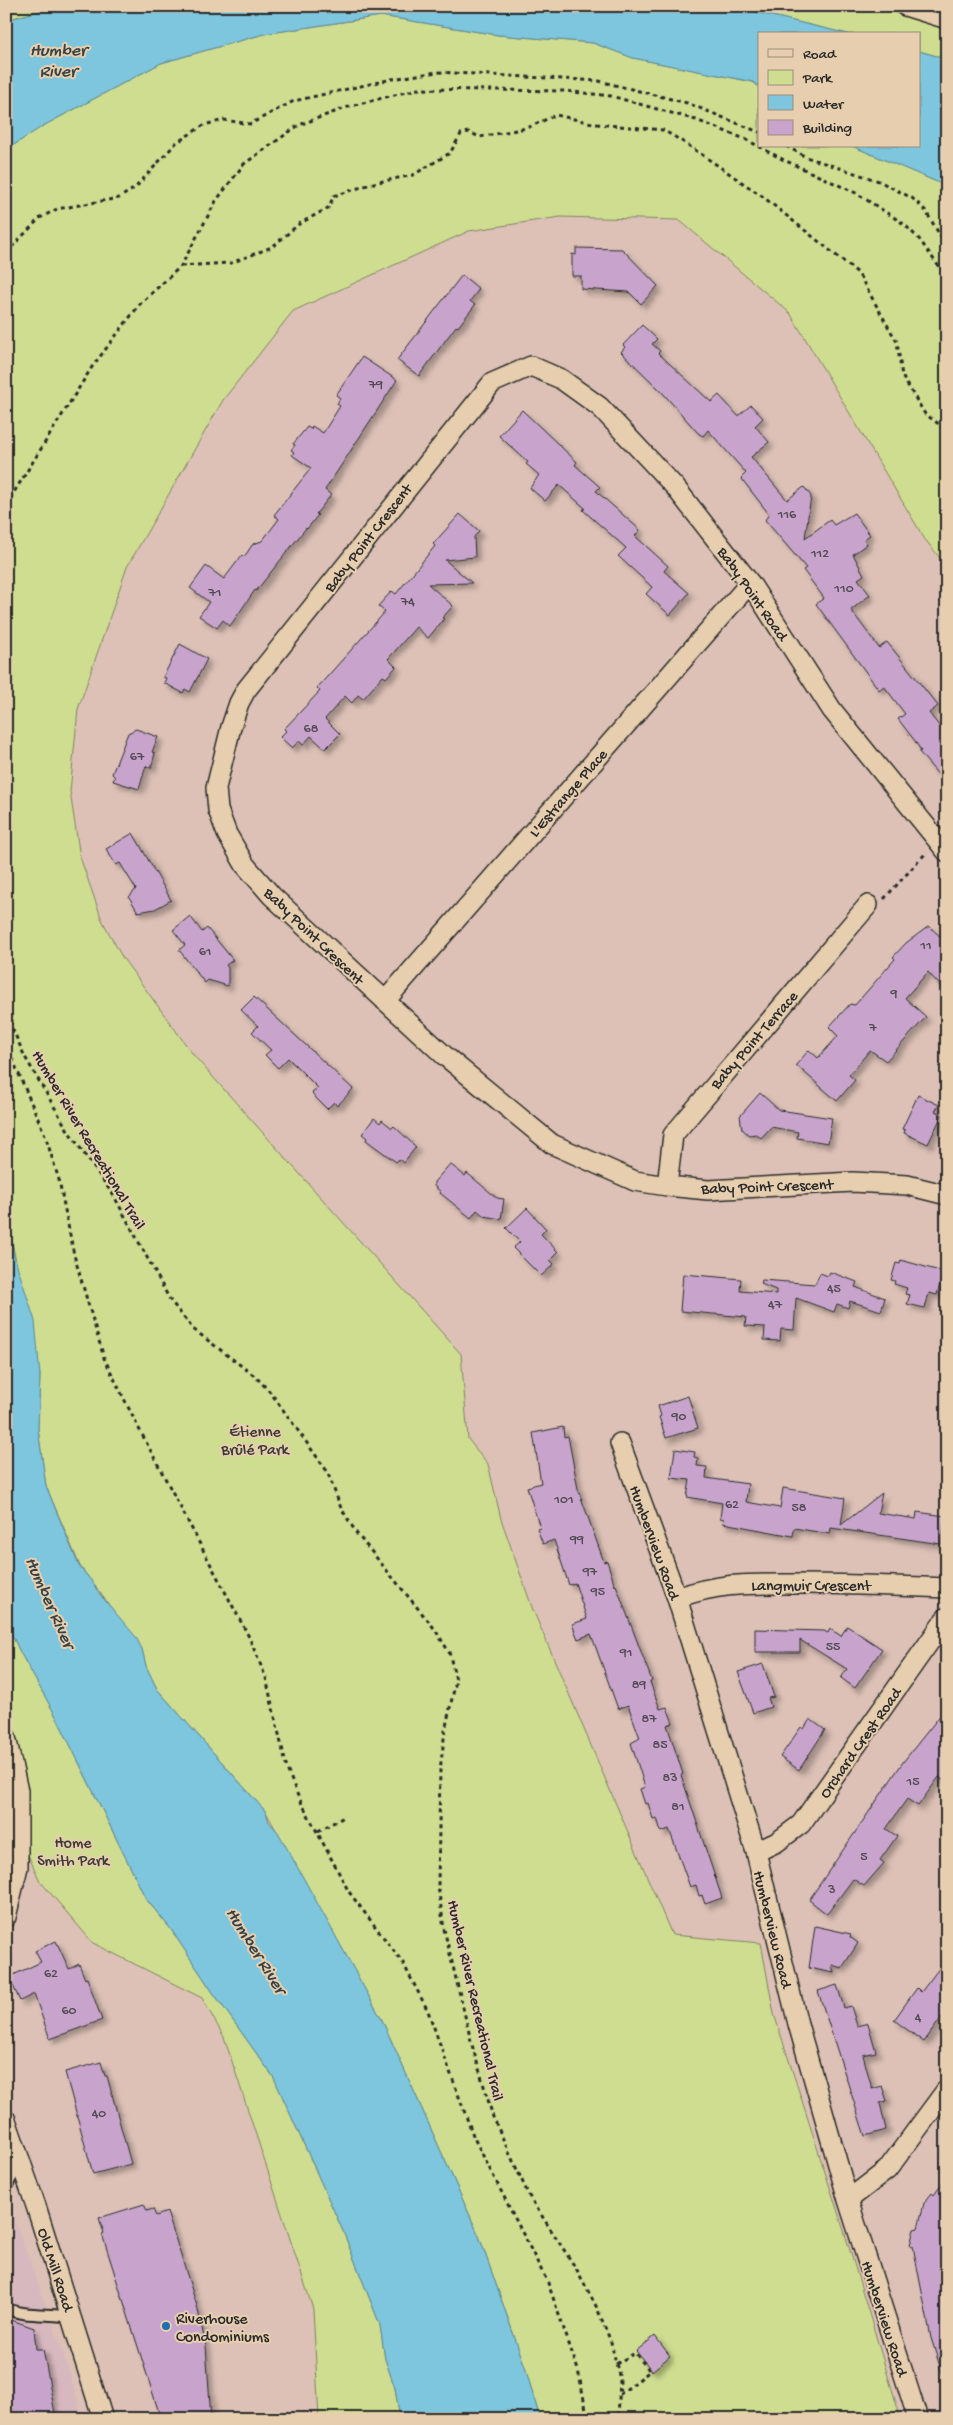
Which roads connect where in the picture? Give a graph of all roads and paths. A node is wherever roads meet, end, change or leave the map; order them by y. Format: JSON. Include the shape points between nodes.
{"nodes":[{"id":1,"x":905,"y":6,"type":"edge"},
{"id":2,"x":947,"y":19,"type":"edge"},
{"id":3,"x":758,"y":132,"type":"edge"},
{"id":4,"x":758,"y":145,"type":"edge"},
{"id":5,"x":763,"y":148,"type":"edge"},
{"id":6,"x":790,"y":148,"type":"edge"},
{"id":7,"x":947,"y":248,"type":"edge"},
{"id":8,"x":6,"y":254,"type":"edge"},
{"id":9,"x":181,"y":266,"type":"junction"},
{"id":10,"x":947,"y":278,"type":"edge"},
{"id":11,"x":531,"y":366,"type":"joint"},
{"id":12,"x":947,"y":430,"type":"edge"},
{"id":13,"x":6,"y":506,"type":"edge"},
{"id":14,"x":750,"y":583,"type":"junction"},
{"id":15,"x":927,"y":852,"type":"dead end"},
{"id":16,"x":947,"y":852,"type":"edge"},
{"id":17,"x":874,"y":904,"type":"joint"},
{"id":18,"x":385,"y":1000,"type":"junction"},
{"id":19,"x":6,"y":1014,"type":"edge"},
{"id":20,"x":6,"y":1044,"type":"edge"},
{"id":21,"x":667,"y":1186,"type":"junction"},
{"id":22,"x":947,"y":1195,"type":"edge"},
{"id":23,"x":620,"y":1443,"type":"dead end"},
{"id":24,"x":947,"y":1588,"type":"edge"},
{"id":25,"x":677,"y":1598,"type":"junction"},
{"id":26,"x":947,"y":1617,"type":"edge"},
{"id":27,"x":6,"y":1737,"type":"edge"},
{"id":28,"x":344,"y":1818,"type":"dead end"},
{"id":29,"x":318,"y":1832,"type":"junction"},
{"id":30,"x":756,"y":1852,"type":"junction"},
{"id":31,"x":6,"y":1917,"type":"edge"},
{"id":32,"x":947,"y":2089,"type":"edge"},
{"id":33,"x":6,"y":2120,"type":"edge"},
{"id":34,"x":21,"y":2161,"type":"junction"},
{"id":35,"x":6,"y":2187,"type":"edge"},
{"id":36,"x":848,"y":2200,"type":"junction"},
{"id":37,"x":6,"y":2308,"type":"edge"},
{"id":38,"x":72,"y":2317,"type":"junction"},
{"id":39,"x":616,"y":2364,"type":"junction"},
{"id":40,"x":619,"y":2396,"type":"junction"},
{"id":41,"x":103,"y":2419,"type":"edge"},
{"id":42,"x":588,"y":2419,"type":"edge"},
{"id":43,"x":618,"y":2419,"type":"edge"},
{"id":44,"x":918,"y":2419,"type":"edge"}],
"edges":[{"from":1,"to":2,"type":"street"},
{"from":3,"to":8,"type":"path","via":[[687,103],[599,81],[437,72],[401,77],[294,101],[250,124],[224,120],[204,125],[176,143],[135,188],[119,198],[57,209],[40,218]]},
{"from":4,"to":9,"type":"path","via":[[696,120],[611,96],[418,89],[351,106],[299,125],[244,164],[216,201]]},
{"from":5,"to":10,"type":"path","via":[[856,193],[904,224]]},
{"from":6,"to":7,"type":"path","via":[[806,157],[879,181],[912,198],[925,210]]},
{"from":9,"to":12,"type":"path","via":[[231,263],[272,247],[299,224],[328,208],[334,196],[374,183],[413,176],[450,153],[461,134],[468,132],[480,137],[527,128],[556,115],[597,124],[663,130],[762,196],[858,273],[897,342],[902,376],[925,414]]},
{"from":9,"to":13,"type":"path","via":[[140,304],[92,367]]},
{"from":11,"to":14,"type":"street","name":"Baby Point Road","via":[[561,379],[600,407],[676,488]]},
{"from":11,"to":18,"type":"street","name":"Baby Point Crescent","via":[[492,383],[246,690],[221,762],[216,788],[218,810],[245,865],[272,896]]},
{"from":14,"to":16,"type":"street","name":"Baby Point Road","via":[[832,710]]},
{"from":14,"to":18,"type":"street","name":"L'Estrange Place"},
{"from":15,"to":17,"type":"path"},
{"from":17,"to":21,"type":"street","name":"Baby Point Terrace","via":[[672,1135]]},
{"from":18,"to":21,"type":"street","name":"Baby Point Crescent","via":[[445,1056],[552,1144],[635,1181]]},
{"from":19,"to":39,"type":"path","name":"Humber River Recreational Trail","via":[[25,1057],[69,1132],[114,1196],[170,1300],[193,1329],[256,1377],[271,1393],[327,1471],[341,1508],[357,1534],[434,1628],[449,1652],[456,1680],[440,1770],[438,1886],[446,1939],[493,2117],[529,2196],[577,2270],[597,2308]]},
{"from":20,"to":29,"type":"path","via":[[45,1135],[59,1180],[74,1255],[104,1358],[249,1637],[266,1678],[287,1769]]},
{"from":21,"to":22,"type":"street","name":"Baby Point Crescent","via":[[708,1190],[853,1182],[907,1185]]},
{"from":23,"to":25,"type":"street","name":"Humberview Road"},
{"from":24,"to":25,"type":"street","name":"Langmuir Crescent","via":[[729,1584]]},
{"from":25,"to":30,"type":"street","name":"Humberview Road"},
{"from":26,"to":30,"type":"street","name":"Orchard Crest Road","via":[[801,1824],[777,1842]]},
{"from":27,"to":31,"type":"street","via":[[18,1791],[18,1867]]},
{"from":28,"to":29,"type":"path"},
{"from":29,"to":42,"type":"path","via":[[349,1892],[403,1964],[428,2011],[474,2138],[548,2283],[578,2370]]},
{"from":30,"to":36,"type":"street","name":"Humberview Road","via":[[798,2024]]},
{"from":32,"to":36,"type":"street","via":[[887,2170]]},
{"from":33,"to":34,"type":"street","name":"Old Mill Road"},
{"from":34,"to":35,"type":"lane"},
{"from":34,"to":38,"type":"street","name":"Old Mill Road"},
{"from":36,"to":44,"type":"street","name":"Humberview Road"},
{"from":37,"to":38,"type":"lane","via":[[14,2312]]},
{"from":38,"to":41,"type":"street","name":"Old Mill Road"},
{"from":39,"to":40,"type":"path","name":"Humber River Recreational Trail"},
{"from":39,"to":40,"type":"path","via":[[634,2353],[650,2371]]},
{"from":40,"to":43,"type":"path","name":"Humber River Recreational Trail"}]}
